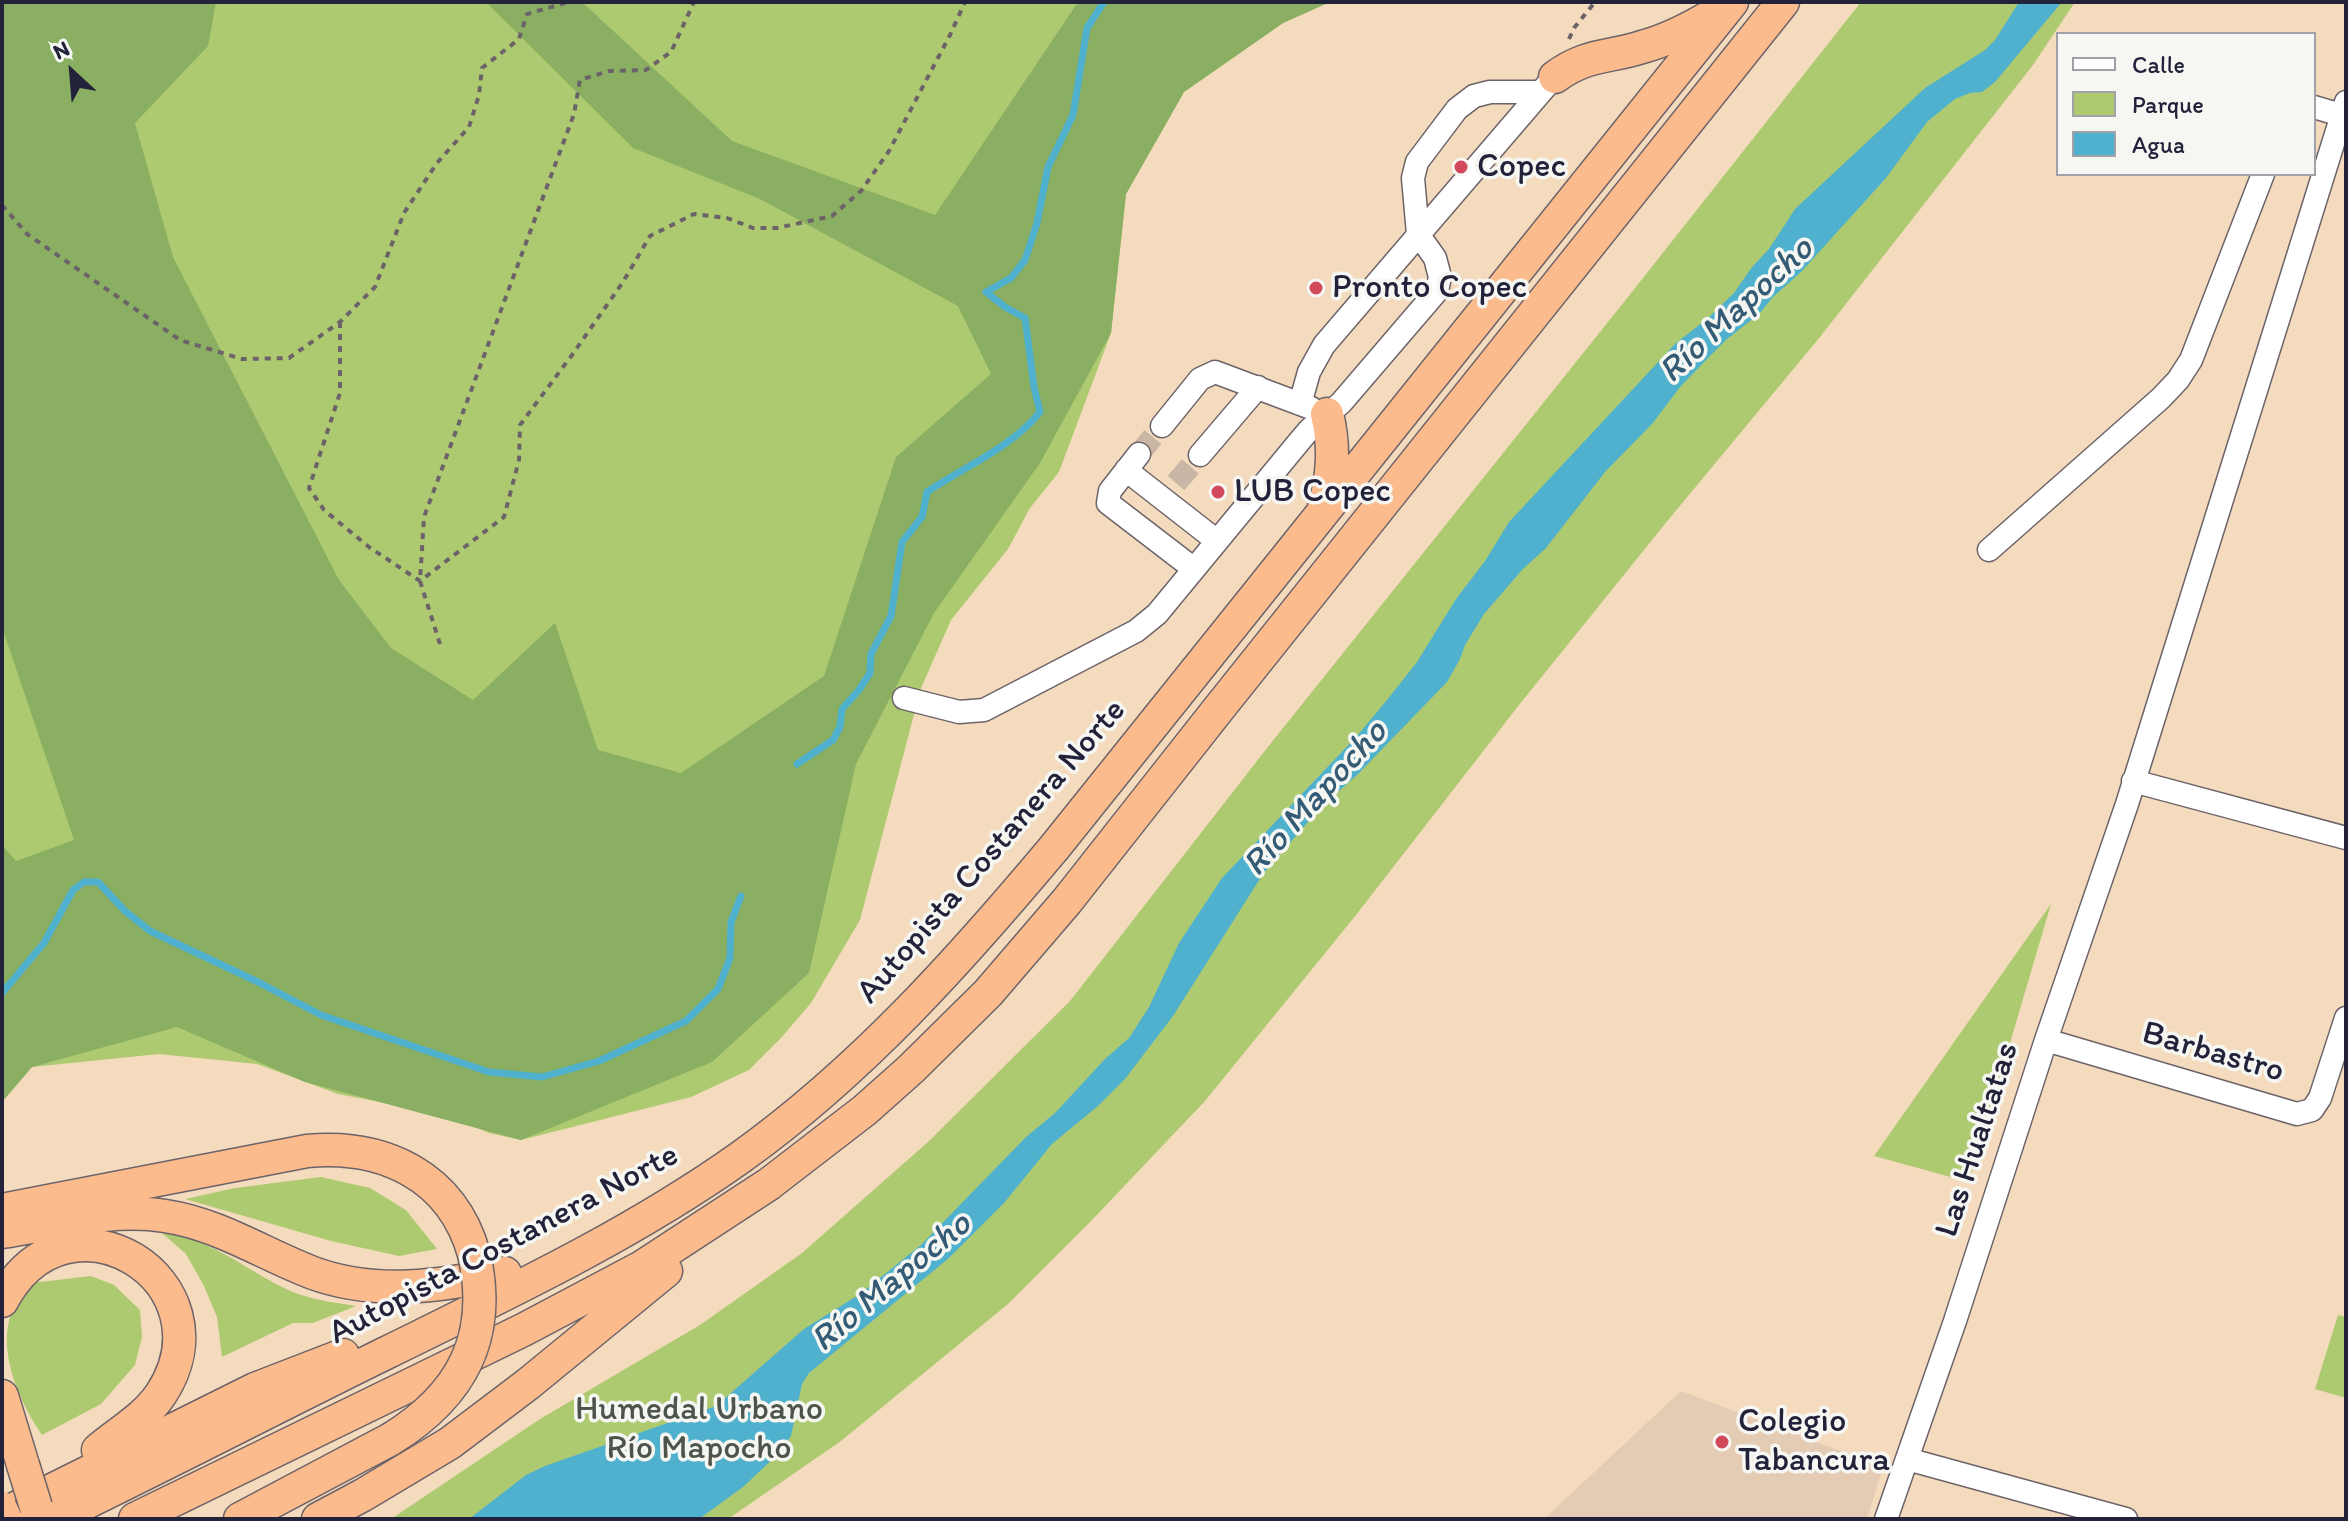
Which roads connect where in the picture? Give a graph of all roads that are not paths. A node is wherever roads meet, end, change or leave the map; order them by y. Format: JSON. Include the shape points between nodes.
{"nodes":[{"id":1,"x":1783,"y":2,"type":"edge"},
{"id":2,"x":1730,"y":4,"type":"edge"},
{"id":3,"x":1547,"y":84,"type":"junction"},
{"id":4,"x":2316,"y":107,"type":"edge"},
{"id":5,"x":2344,"y":109,"type":"edge"},
{"id":6,"x":2262,"y":176,"type":"edge"},
{"id":7,"x":1418,"y":234,"type":"junction"},
{"id":8,"x":1258,"y":387,"type":"junction"},
{"id":9,"x":1314,"y":409,"type":"junction"},
{"id":10,"x":1162,"y":426,"type":"tunnel mouth"},
{"id":11,"x":1200,"y":455,"type":"tunnel mouth"},
{"id":12,"x":1320,"y":518,"type":"junction"},
{"id":13,"x":1217,"y":541,"type":"junction"},
{"id":14,"x":1989,"y":550,"type":"dead end"},
{"id":15,"x":1194,"y":569,"type":"junction"},
{"id":16,"x":904,"y":698,"type":"dead end"},
{"id":17,"x":2133,"y":781,"type":"junction"},
{"id":18,"x":2346,"y":838,"type":"edge"},
{"id":19,"x":2346,"y":1018,"type":"edge"},
{"id":20,"x":2046,"y":1040,"type":"junction"},
{"id":21,"x":2,"y":1210,"type":"edge"},
{"id":22,"x":720,"y":1218,"type":"junction"},
{"id":23,"x":2,"y":1232,"type":"edge"},
{"id":24,"x":575,"y":1256,"type":"junction"},
{"id":25,"x":2,"y":1301,"type":"edge"},
{"id":26,"x":2,"y":1396,"type":"edge"},
{"id":27,"x":1907,"y":1459,"type":"junction"},
{"id":28,"x":2,"y":1506,"type":"edge"},
{"id":29,"x":38,"y":1508,"type":"edge"},
{"id":30,"x":2,"y":1515,"type":"edge"},
{"id":31,"x":135,"y":1519,"type":"edge"},
{"id":32,"x":240,"y":1519,"type":"edge"},
{"id":33,"x":318,"y":1519,"type":"edge"},
{"id":34,"x":1886,"y":1519,"type":"edge"},
{"id":35,"x":2126,"y":1519,"type":"edge"}],
"edges":[{"from":1,"to":22,"type":"highway","via":[[1016,961],[865,1110]]},
{"from":2,"to":3,"type":"highway","via":[[1656,43],[1583,60]]},
{"from":2,"to":12,"type":"highway","name":"Autopista Costanera Norte"},
{"from":3,"to":7,"type":"street"},
{"from":3,"to":7,"type":"street","via":[[1482,93],[1457,109],[1415,169]]},
{"from":4,"to":5,"type":"street"},
{"from":5,"to":17,"type":"street","name":"Las Hualtatas"},
{"from":6,"to":14,"type":"street","via":[[2191,360],[2178,380]]},
{"from":7,"to":9,"type":"street","via":[[1324,345],[1309,372]]},
{"from":7,"to":9,"type":"street","via":[[1435,258],[1437,291],[1341,403]]},
{"from":8,"to":9,"type":"street"},
{"from":8,"to":10,"type":"street","via":[[1210,372]]},
{"from":8,"to":11,"type":"street"},
{"from":9,"to":12,"type":"highway","via":[[1333,450]]},
{"from":9,"to":13,"type":"street","via":[[1298,443]]},
{"from":12,"to":24,"type":"highway","name":"Autopista Costanera Norte","via":[[1012,897],[892,1028],[742,1156],[663,1208]]},
{"from":13,"to":15,"type":"street"},
{"from":13,"to":15,"type":"street","via":[[1132,462],[1110,491],[1108,503]]},
{"from":15,"to":16,"type":"street","via":[[1136,631],[984,710],[959,712]]},
{"from":17,"to":18,"type":"street"},
{"from":17,"to":20,"type":"street","name":"Las Hualtatas"},
{"from":19,"to":20,"type":"street","name":"Barbastro","via":[[2320,1098],[2312,1110],[2297,1114]]},
{"from":20,"to":27,"type":"street","name":"Las Hualtatas"},
{"from":21,"to":32,"type":"highway","bridge":true,"via":[[340,1149],[403,1166],[447,1200],[470,1240],[479,1273],[480,1309],[458,1379],[435,1408],[391,1439]]},
{"from":22,"to":31,"type":"highway","via":[[563,1309]]},
{"from":22,"to":33,"type":"highway","via":[[671,1266],[490,1414],[407,1470]]},
{"from":23,"to":24,"type":"highway","via":[[112,1215],[161,1215],[207,1225],[325,1277],[372,1287],[442,1284]]},
{"from":24,"to":29,"type":"highway","name":"Autopista Costanera Norte","via":[[465,1314],[268,1384],[177,1427]]},
{"from":25,"to":29,"type":"highway","via":[[36,1261],[65,1248],[94,1245],[144,1265],[164,1287],[176,1316],[175,1363],[162,1393],[141,1418],[101,1447]]},
{"from":26,"to":29,"type":"highway","bridge":true,"via":[[20,1466]]},
{"from":27,"to":34,"type":"street","name":"Las Hualtatas"},
{"from":27,"to":35,"type":"street"},
{"from":28,"to":29,"type":"main road","bridge":true},
{"from":29,"to":30,"type":"highway","name":"Autopista Costanera Norte"}]}
